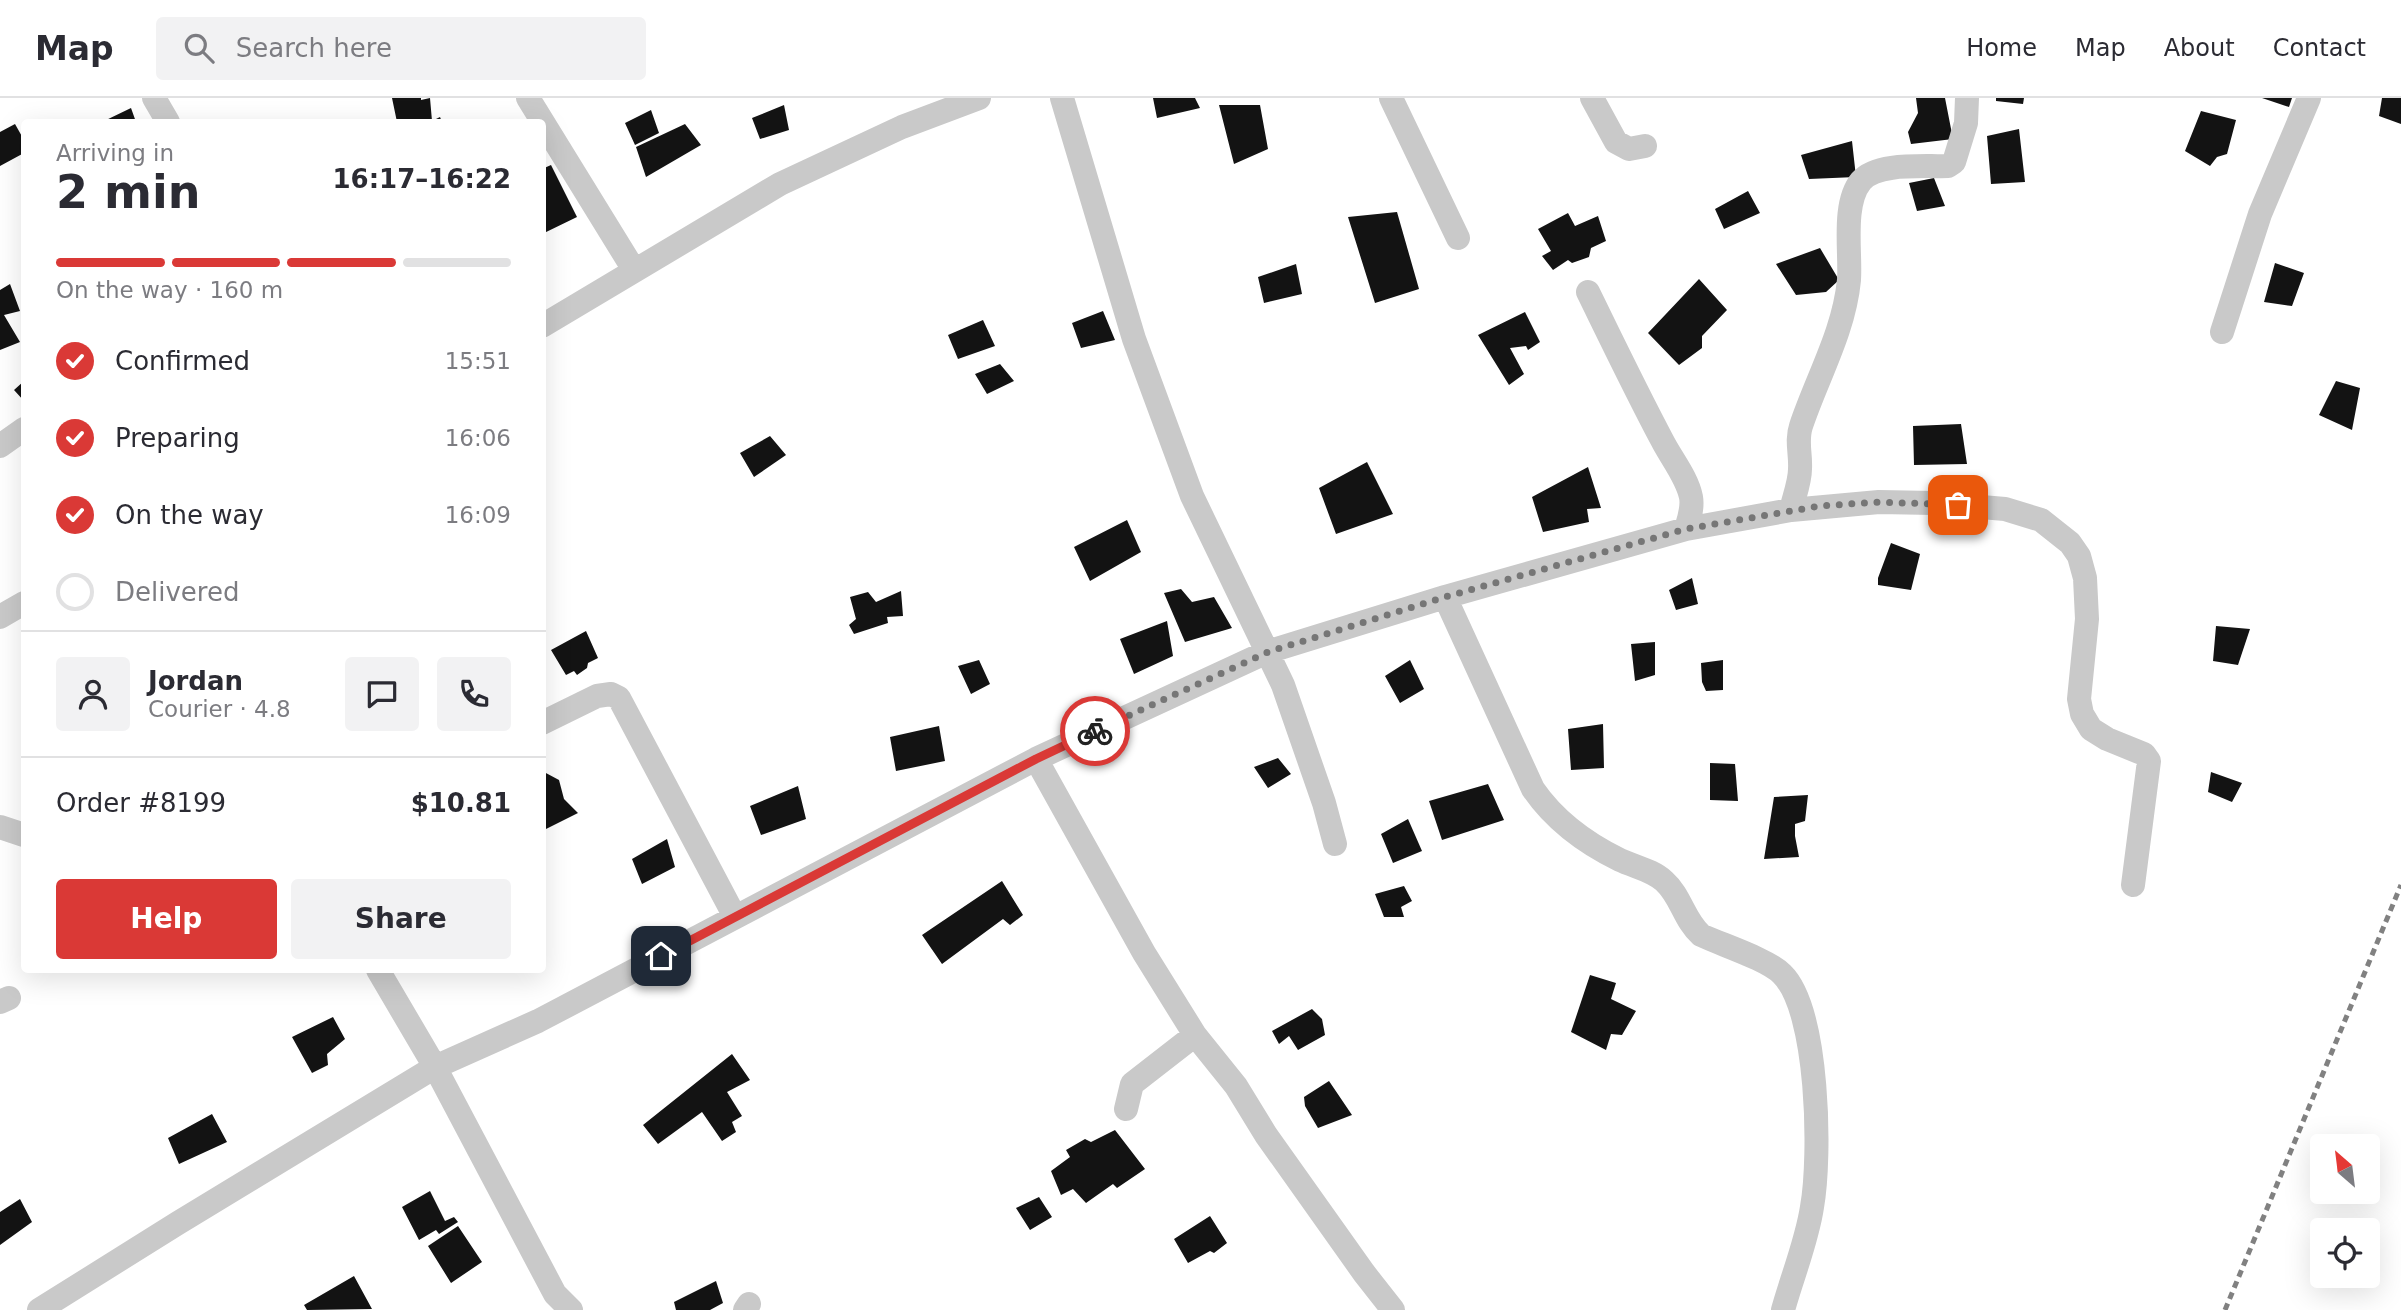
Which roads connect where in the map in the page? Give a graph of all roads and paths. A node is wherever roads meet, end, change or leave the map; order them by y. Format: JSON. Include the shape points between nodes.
{"nodes":[{"id":1,"x":154,"y":98,"type":"edge"},
{"id":2,"x":528,"y":98,"type":"edge"},
{"id":3,"x":979,"y":98,"type":"edge"},
{"id":4,"x":1062,"y":98,"type":"edge"},
{"id":5,"x":1391,"y":98,"type":"edge"},
{"id":6,"x":1592,"y":98,"type":"edge"},
{"id":7,"x":1968,"y":98,"type":"edge"},
{"id":8,"x":2309,"y":98,"type":"edge"},
{"id":9,"x":166,"y":119,"type":"edge"},
{"id":10,"x":541,"y":119,"type":"edge"},
{"id":11,"x":546,"y":127,"type":"edge"},
{"id":12,"x":1645,"y":146,"type":"dead end"},
{"id":13,"x":1458,"y":238,"type":"dead end"},
{"id":14,"x":634,"y":271,"type":"junction"},
{"id":15,"x":1588,"y":292,"type":"dead end"},
{"id":16,"x":546,"y":324,"type":"edge"},
{"id":17,"x":2222,"y":331,"type":"dead end"},
{"id":18,"x":21,"y":431,"type":"edge"},
{"id":19,"x":0,"y":446,"type":"edge"},
{"id":20,"x":1791,"y":510,"type":"junction"},
{"id":21,"x":1686,"y":529,"type":"junction"},
{"id":22,"x":1445,"y":597,"type":"junction"},
{"id":23,"x":21,"y":605,"type":"edge"},
{"id":24,"x":0,"y":617,"type":"edge"},
{"id":25,"x":1268,"y":652,"type":"junction"},
{"id":26,"x":546,"y":721,"type":"edge"},
{"id":27,"x":1036,"y":759,"type":"junction"},
{"id":28,"x":0,"y":827,"type":"edge"},
{"id":29,"x":21,"y":834,"type":"edge"},
{"id":30,"x":1335,"y":844,"type":"dead end"},
{"id":31,"x":2133,"y":885,"type":"dead end"},
{"id":32,"x":735,"y":917,"type":"junction"},
{"id":33,"x":380,"y":973,"type":"edge"},
{"id":34,"x":1195,"y":1035,"type":"junction"},
{"id":35,"x":435,"y":1067,"type":"junction"},
{"id":36,"x":1126,"y":1109,"type":"dead end"},
{"id":37,"x":556,"y":1305,"type":"edge"},
{"id":38,"x":39,"y":1310,"type":"edge"},
{"id":39,"x":1393,"y":1310,"type":"edge"},
{"id":40,"x":1783,"y":1310,"type":"edge"}],
"edges":[{"from":1,"to":9,"type":"street"},
{"from":2,"to":10,"type":"street"},
{"from":3,"to":14,"type":"street","via":[[902,127],[780,184]]},
{"from":4,"to":25,"type":"street","via":[[1134,340],[1192,496]]},
{"from":5,"to":13,"type":"street"},
{"from":6,"to":12,"type":"street","via":[[1616,142],[1629,149]]},
{"from":7,"to":20,"type":"street","via":[[1954,162],[1885,168],[1860,182],[1848,227],[1849,281],[1838,329],[1798,438],[1801,470]]},
{"from":8,"to":17,"type":"street","via":[[2260,214]]},
{"from":11,"to":14,"type":"street"},
{"from":14,"to":16,"type":"street"},
{"from":15,"to":21,"type":"street","via":[[1686,482],[1691,512]]},
{"from":18,"to":19,"type":"street"},
{"from":20,"to":21,"type":"street"},
{"from":20,"to":31,"type":"street","via":[[1879,502],[2005,509],[2041,520],[2070,543],[2085,578],[2082,715],[2091,729],[2144,754],[2149,761]]},
{"from":21,"to":22,"type":"street"},
{"from":22,"to":25,"type":"street"},
{"from":22,"to":40,"type":"street","via":[[1533,789],[1546,808],[1587,841],[1664,880],[1700,935],[1780,972],[1804,1015],[1812,1056],[1816,1136],[1812,1207]]},
{"from":23,"to":24,"type":"street"},
{"from":25,"to":27,"type":"street"},
{"from":25,"to":30,"type":"street","via":[[1301,734]]},
{"from":26,"to":32,"type":"street","via":[[597,696],[618,698]]},
{"from":27,"to":32,"type":"street"},
{"from":27,"to":34,"type":"street"},
{"from":28,"to":29,"type":"street"},
{"from":32,"to":35,"type":"street","via":[[538,1021]]},
{"from":33,"to":35,"type":"street"},
{"from":34,"to":36,"type":"street","via":[[1132,1084]]},
{"from":34,"to":39,"type":"street"},
{"from":35,"to":37,"type":"street"},
{"from":35,"to":38,"type":"street"}]}
